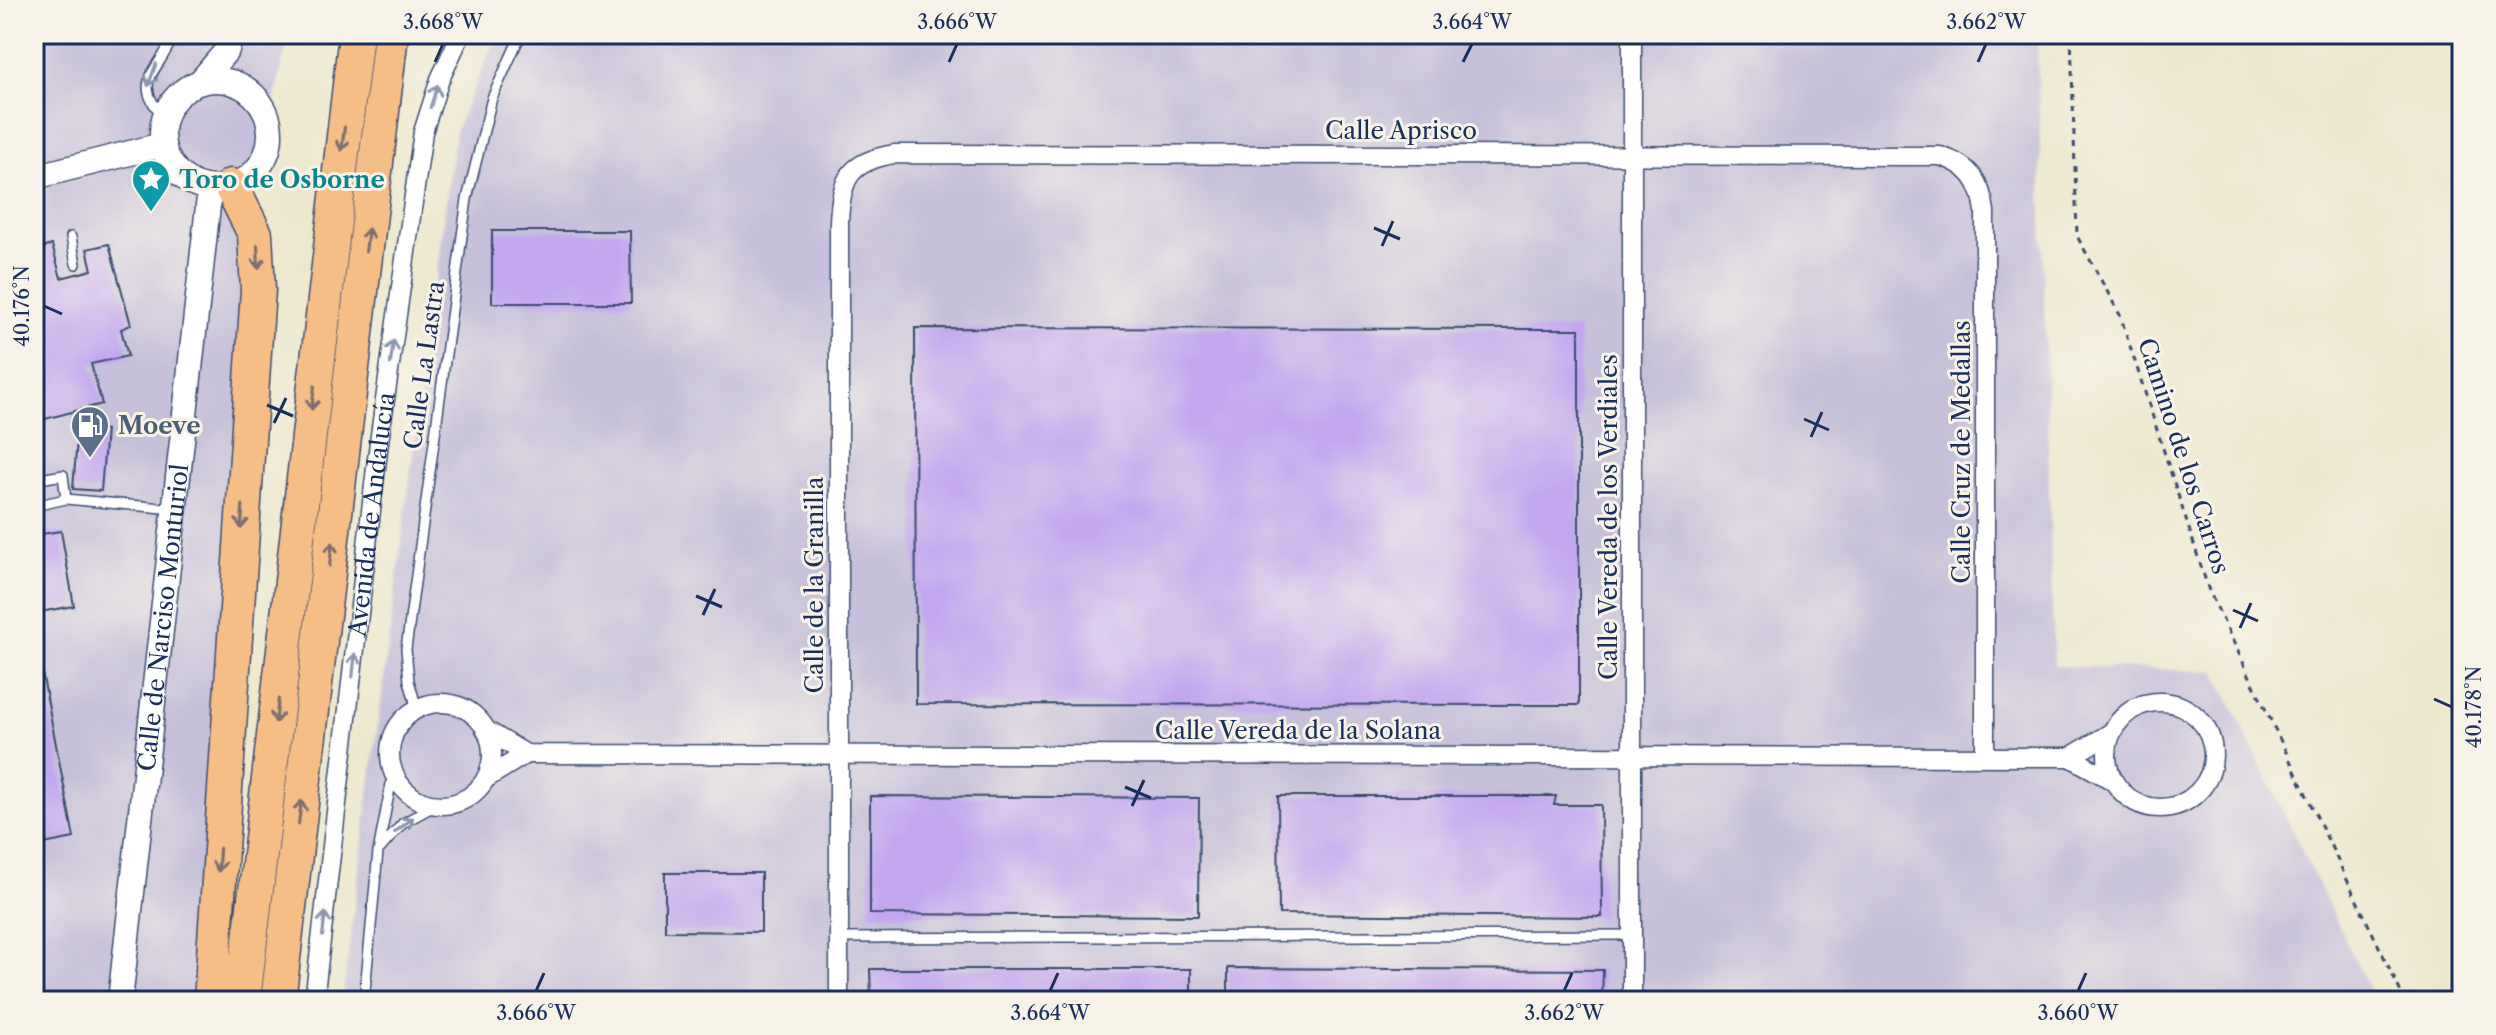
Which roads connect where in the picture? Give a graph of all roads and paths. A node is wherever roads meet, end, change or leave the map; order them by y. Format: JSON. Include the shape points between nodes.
{"nodes":[{"id":1,"x":173,"y":34,"type":"edge"},
{"id":2,"x":232,"y":34,"type":"edge"},
{"id":3,"x":356,"y":34,"type":"edge"},
{"id":4,"x":391,"y":34,"type":"edge"},
{"id":5,"x":461,"y":34,"type":"edge"},
{"id":6,"x":521,"y":34,"type":"edge"},
{"id":7,"x":1632,"y":34,"type":"edge"},
{"id":8,"x":2071,"y":34,"type":"edge"},
{"id":9,"x":200,"y":82,"type":"junction"},
{"id":10,"x":164,"y":116,"type":"junction"},
{"id":11,"x":162,"y":145,"type":"junction"},
{"id":12,"x":1632,"y":155,"type":"junction"},
{"id":13,"x":1954,"y":160,"type":"joint"},
{"id":14,"x":851,"y":171,"type":"joint"},
{"id":15,"x":34,"y":177,"type":"edge"},
{"id":16,"x":220,"y":187,"type":"junction"},
{"id":17,"x":71,"y":237,"type":"dead end"},
{"id":18,"x":76,"y":264,"type":"dead end"},
{"id":19,"x":34,"y":480,"type":"edge"},
{"id":20,"x":66,"y":499,"type":"junction"},
{"id":21,"x":34,"y":506,"type":"edge"},
{"id":22,"x":173,"y":509,"type":"junction"},
{"id":23,"x":417,"y":709,"type":"junction"},
{"id":24,"x":486,"y":730,"type":"junction"},
{"id":25,"x":2112,"y":732,"type":"junction"},
{"id":26,"x":526,"y":754,"type":"junction"},
{"id":27,"x":840,"y":754,"type":"junction"},
{"id":28,"x":1632,"y":755,"type":"junction"},
{"id":29,"x":1985,"y":755,"type":"junction"},
{"id":30,"x":2070,"y":757,"type":"junction"},
{"id":31,"x":393,"y":773,"type":"junction"},
{"id":32,"x":487,"y":778,"type":"junction"},
{"id":33,"x":2113,"y":781,"type":"junction"},
{"id":34,"x":436,"y":805,"type":"junction"},
{"id":35,"x":378,"y":852,"type":"junction"},
{"id":36,"x":1631,"y":935,"type":"junction"},
{"id":37,"x":839,"y":938,"type":"junction"},
{"id":38,"x":120,"y":1001,"type":"edge"},
{"id":39,"x":211,"y":1001,"type":"edge"},
{"id":40,"x":243,"y":1001,"type":"edge"},
{"id":41,"x":278,"y":1001,"type":"edge"},
{"id":42,"x":314,"y":1001,"type":"edge"},
{"id":43,"x":364,"y":1001,"type":"edge"},
{"id":44,"x":839,"y":1001,"type":"edge"},
{"id":45,"x":1632,"y":1001,"type":"edge"},
{"id":46,"x":2405,"y":1001,"type":"edge"}],
"edges":[{"from":1,"to":10,"type":"lane","one_way":true,"via":[[148,82],[150,100]]},
{"from":2,"to":9,"type":"street","via":[[227,50]]},
{"from":3,"to":40,"type":"highway","one_way":true},
{"from":41,"to":4,"type":"highway","one_way":true},
{"from":42,"to":5,"type":"street","name":"Avenida de Andalucía","one_way":true,"via":[[379,442],[423,132]]},
{"from":6,"to":23,"type":"lane","name":"Calle La Lastra","via":[[492,98],[467,199],[406,649]]},
{"from":7,"to":12,"type":"street","name":"Calle Vereda de los Verdiales"},
{"from":8,"to":46,"type":"path","name":"Camino de los Carros","via":[[2077,236],[2120,315],[2209,591]]},
{"from":9,"to":10,"type":"street","via":[[184,89]]},
{"from":9,"to":16,"type":"street","via":[[229,81],[243,87],[264,108],[269,122],[267,152],[260,165],[242,181]]},
{"from":10,"to":11,"type":"street"},
{"from":11,"to":15,"type":"street"},
{"from":11,"to":16,"type":"street","via":[[179,174]]},
{"from":12,"to":13,"type":"street","name":"Calle Aprisco"},
{"from":12,"to":14,"type":"street","name":"Calle Aprisco","via":[[894,154],[871,158]]},
{"from":12,"to":28,"type":"street","name":"Calle Vereda de los Verdiales"},
{"from":13,"to":29,"type":"street","name":"Calle Cruz de Medallas","via":[[1977,181],[1985,211]]},
{"from":14,"to":27,"type":"street","name":"Calle de la Granilla","via":[[841,195],[839,222]]},
{"from":16,"to":22,"type":"street","name":"Calle de Narciso Monturiol"},
{"from":16,"to":39,"type":"highway","one_way":true,"via":[[255,234],[258,290]]},
{"from":17,"to":18,"type":"lane"},
{"from":19,"to":20,"type":"lane","via":[[63,475]]},
{"from":20,"to":21,"type":"lane"},
{"from":20,"to":22,"type":"lane"},
{"from":22,"to":38,"type":"street","name":"Calle de Narciso Monturiol"},
{"from":23,"to":24,"type":"street","via":[[448,704],[477,717]]},
{"from":23,"to":31,"type":"street","via":[[396,730],[390,758]]},
{"from":24,"to":26,"type":"street"},
{"from":24,"to":32,"type":"street","via":[[493,754]]},
{"from":25,"to":30,"type":"street"},
{"from":25,"to":33,"type":"street","via":[[2107,756]]},
{"from":25,"to":33,"type":"street","via":[[2137,707],[2171,703],[2201,721],[2213,754],[2203,787],[2174,807],[2139,804]]},
{"from":26,"to":27,"type":"street","name":"Calle Vereda de la Solana"},
{"from":26,"to":32,"type":"street"},
{"from":27,"to":28,"type":"street","name":"Calle Vereda de la Solana"},
{"from":27,"to":37,"type":"street","name":"Calle de la Granilla"},
{"from":28,"to":29,"type":"street","name":"Calle Vereda de la Solana"},
{"from":28,"to":36,"type":"street","name":"Calle Vereda de los Verdiales"},
{"from":29,"to":30,"type":"street","name":"Calle Vereda de la Solana"},
{"from":30,"to":33,"type":"street","name":"Calle Vereda de la Solana"},
{"from":31,"to":34,"type":"street","via":[[410,795]]},
{"from":31,"to":35,"type":"lane"},
{"from":32,"to":34,"type":"street","via":[[466,800]]},
{"from":35,"to":34,"type":"lane","one_way":true,"via":[[403,823]]},
{"from":35,"to":43,"type":"lane"},
{"from":36,"to":37,"type":"lane"},
{"from":36,"to":45,"type":"street","name":"Calle Vereda de los Verdiales"},
{"from":37,"to":44,"type":"street","name":"Calle de la Granilla"}]}
